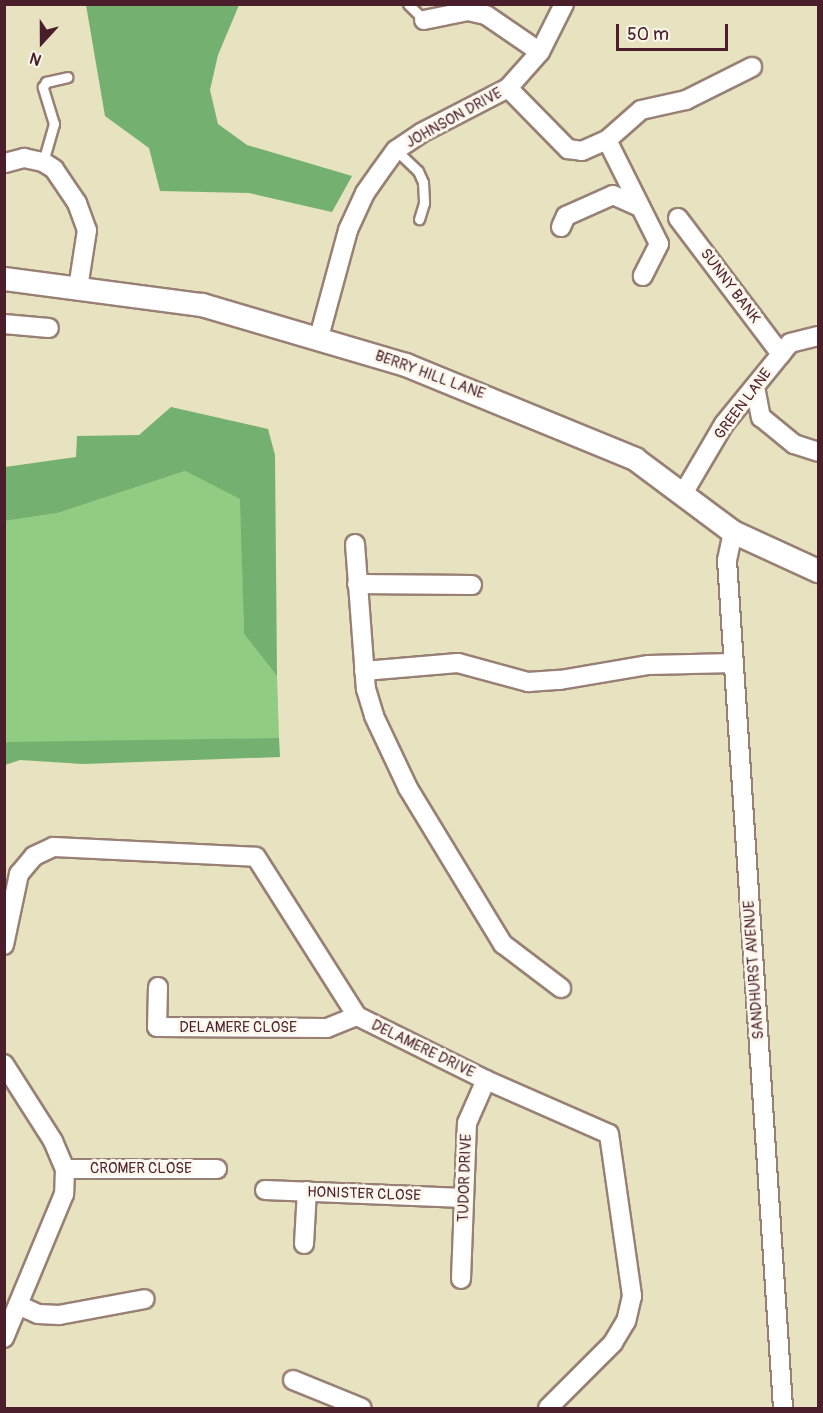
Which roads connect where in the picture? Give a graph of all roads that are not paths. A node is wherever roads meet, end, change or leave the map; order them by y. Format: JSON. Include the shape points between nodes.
{"nodes":[{"id":1,"x":408,"y":4,"type":"edge"},
{"id":2,"x":564,"y":4,"type":"edge"},
{"id":3,"x":423,"y":20,"type":"joint"},
{"id":4,"x":540,"y":52,"type":"junction"},
{"id":5,"x":752,"y":67,"type":"dead end"},
{"id":6,"x":67,"y":77,"type":"dead end"},
{"id":7,"x":508,"y":88,"type":"junction"},
{"id":8,"x":607,"y":140,"type":"junction"},
{"id":9,"x":396,"y":150,"type":"junction"},
{"id":10,"x":42,"y":162,"type":"junction"},
{"id":11,"x":5,"y":163,"type":"edge"},
{"id":12,"x":640,"y":207,"type":"junction"},
{"id":13,"x":678,"y":218,"type":"dead end"},
{"id":14,"x":419,"y":219,"type":"dead end"},
{"id":15,"x":561,"y":227,"type":"dead end"},
{"id":16,"x":643,"y":276,"type":"dead end"},
{"id":17,"x":4,"y":279,"type":"edge"},
{"id":18,"x":78,"y":288,"type":"junction"},
{"id":19,"x":4,"y":324,"type":"edge"},
{"id":20,"x":49,"y":328,"type":"dead end"},
{"id":21,"x":819,"y":336,"type":"edge"},
{"id":22,"x":320,"y":337,"type":"junction"},
{"id":23,"x":781,"y":354,"type":"junction"},
{"id":24,"x":755,"y":387,"type":"junction"},
{"id":25,"x":819,"y":452,"type":"edge"},
{"id":26,"x":684,"y":492,"type":"junction"},
{"id":27,"x":734,"y":532,"type":"junction"},
{"id":28,"x":355,"y":544,"type":"dead end"},
{"id":29,"x":819,"y":572,"type":"edge"},
{"id":30,"x":357,"y":584,"type":"junction"},
{"id":31,"x":472,"y":585,"type":"dead end"},
{"id":32,"x":734,"y":663,"type":"junction"},
{"id":33,"x":364,"y":671,"type":"junction"},
{"id":34,"x":4,"y":945,"type":"edge"},
{"id":35,"x":158,"y":987,"type":"dead end"},
{"id":36,"x":561,"y":988,"type":"dead end"},
{"id":37,"x":357,"y":1016,"type":"junction"},
{"id":38,"x":4,"y":1064,"type":"edge"},
{"id":39,"x":486,"y":1080,"type":"junction"},
{"id":40,"x":65,"y":1169,"type":"junction"},
{"id":41,"x":217,"y":1169,"type":"dead end"},
{"id":42,"x":265,"y":1190,"type":"dead end"},
{"id":43,"x":307,"y":1191,"type":"junction"},
{"id":44,"x":464,"y":1198,"type":"junction"},
{"id":45,"x":304,"y":1244,"type":"dead end"},
{"id":46,"x":461,"y":1280,"type":"dead end"},
{"id":47,"x":145,"y":1299,"type":"dead end"},
{"id":48,"x":18,"y":1305,"type":"junction"},
{"id":49,"x":4,"y":1338,"type":"edge"},
{"id":50,"x":293,"y":1380,"type":"dead end"},
{"id":51,"x":362,"y":1408,"type":"edge"},
{"id":52,"x":548,"y":1408,"type":"edge"},
{"id":53,"x":783,"y":1408,"type":"edge"}],
"edges":[{"from":1,"to":3,"type":"lane"},
{"from":2,"to":4,"type":"street","name":"JOHNSON DRIVE"},
{"from":3,"to":4,"type":"street","via":[[468,11],[486,15]]},
{"from":4,"to":7,"type":"street","name":"JOHNSON DRIVE"},
{"from":5,"to":8,"type":"street","via":[[686,100],[640,110]]},
{"from":6,"to":10,"type":"lane","via":[[46,82],[43,87],[54,124]]},
{"from":7,"to":8,"type":"street","via":[[568,149],[582,151]]},
{"from":7,"to":9,"type":"street","name":"JOHNSON DRIVE"},
{"from":8,"to":12,"type":"street"},
{"from":9,"to":14,"type":"lane","via":[[418,171],[423,182],[424,203]]},
{"from":9,"to":22,"type":"street","name":"JOHNSON DRIVE","via":[[365,193],[348,230]]},
{"from":10,"to":11,"type":"street","via":[[24,158]]},
{"from":10,"to":18,"type":"street","via":[[63,180],[87,230]]},
{"from":12,"to":15,"type":"street","via":[[613,195],[566,216]]},
{"from":12,"to":16,"type":"street","via":[[659,244]]},
{"from":13,"to":23,"type":"street","name":"SUNNY BANK"},
{"from":17,"to":18,"type":"street","name":"BERRY HILL LANE"},
{"from":18,"to":22,"type":"street","name":"BERRY HILL LANE","via":[[202,305]]},
{"from":19,"to":20,"type":"street"},
{"from":21,"to":23,"type":"street","name":"GREEN LANE","via":[[790,343]]},
{"from":22,"to":26,"type":"street","name":"BERRY HILL LANE","via":[[406,365],[580,433],[635,459]]},
{"from":23,"to":24,"type":"street","name":"GREEN LANE"},
{"from":24,"to":25,"type":"street","via":[[761,417],[794,444]]},
{"from":24,"to":26,"type":"street","name":"GREEN LANE","via":[[724,424]]},
{"from":26,"to":27,"type":"street","name":"BERRY HILL LANE"},
{"from":27,"to":29,"type":"street","name":"BERRY HILL LANE"},
{"from":27,"to":32,"type":"street","name":"SANDHURST AVENUE","via":[[727,560]]},
{"from":28,"to":30,"type":"street"},
{"from":30,"to":31,"type":"street"},
{"from":30,"to":33,"type":"street"},
{"from":32,"to":33,"type":"street","via":[[649,665],[528,682],[458,663]]},
{"from":32,"to":53,"type":"street","name":"SANDHURST AVENUE"},
{"from":33,"to":36,"type":"street","via":[[374,716],[408,788],[456,870],[503,944]]},
{"from":34,"to":37,"type":"street","name":"DELAMERE DRIVE","via":[[19,874],[34,856],[53,847],[256,857]]},
{"from":35,"to":37,"type":"street","name":"DELAMERE CLOSE","via":[[157,1027],[327,1028]]},
{"from":37,"to":39,"type":"street","name":"DELAMERE DRIVE"},
{"from":38,"to":40,"type":"street","via":[[53,1141]]},
{"from":39,"to":44,"type":"street","name":"TUDOR DRIVE","via":[[467,1123]]},
{"from":39,"to":52,"type":"street","name":"DELAMERE DRIVE","via":[[609,1134],[632,1296],[626,1321],[613,1343]]},
{"from":40,"to":41,"type":"street","name":"CROMER CLOSE"},
{"from":40,"to":48,"type":"street","via":[[64,1194]]},
{"from":42,"to":43,"type":"street","name":"HONISTER CLOSE"},
{"from":43,"to":44,"type":"street","name":"HONISTER CLOSE"},
{"from":43,"to":45,"type":"street"},
{"from":44,"to":46,"type":"street","name":"TUDOR DRIVE"},
{"from":47,"to":48,"type":"street","via":[[58,1315],[38,1314]]},
{"from":48,"to":49,"type":"street"},
{"from":50,"to":51,"type":"street"}]}
